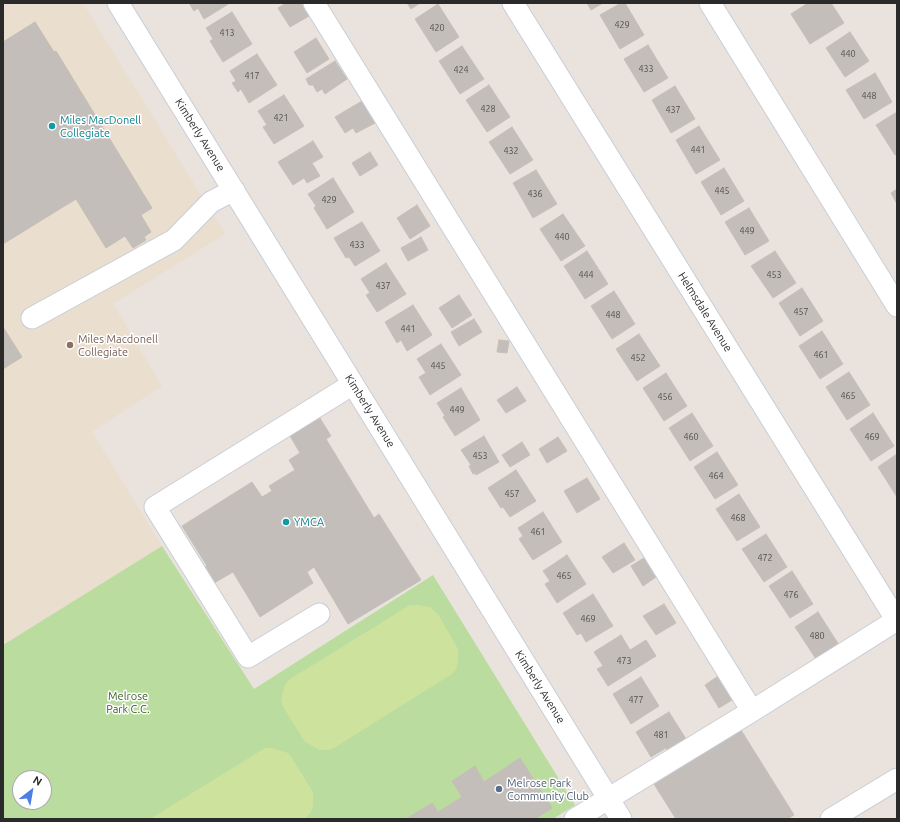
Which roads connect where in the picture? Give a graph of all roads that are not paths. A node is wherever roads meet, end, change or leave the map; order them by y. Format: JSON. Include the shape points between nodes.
{"nodes":[{"id":1,"x":118,"y":3,"type":"edge"},
{"id":2,"x":314,"y":3,"type":"edge"},
{"id":3,"x":513,"y":3,"type":"edge"},
{"id":4,"x":710,"y":3,"type":"edge"},
{"id":5,"x":234,"y":190,"type":"junction"},
{"id":6,"x":897,"y":306,"type":"edge"},
{"id":7,"x":32,"y":318,"type":"dead end"},
{"id":8,"x":354,"y":384,"type":"junction"},
{"id":9,"x":319,"y":614,"type":"dead end"},
{"id":10,"x":897,"y":620,"type":"edge"},
{"id":11,"x":752,"y":711,"type":"junction"},
{"id":12,"x":897,"y":779,"type":"edge"},
{"id":13,"x":609,"y":798,"type":"junction"},
{"id":14,"x":575,"y":819,"type":"edge"},
{"id":15,"x":621,"y":819,"type":"edge"},
{"id":16,"x":831,"y":819,"type":"edge"}],
"edges":[{"from":1,"to":5,"type":"street","name":"Kimberly Avenue"},
{"from":2,"to":11,"type":"street"},
{"from":3,"to":10,"type":"street","name":"Helmsdale Avenue"},
{"from":4,"to":6,"type":"street"},
{"from":5,"to":7,"type":"street","via":[[211,202],[174,240]]},
{"from":5,"to":8,"type":"street","name":"Kimberly Avenue"},
{"from":8,"to":9,"type":"street","via":[[155,507],[248,657]]},
{"from":8,"to":13,"type":"street","name":"Kimberly Avenue"},
{"from":10,"to":11,"type":"street"},
{"from":11,"to":13,"type":"street"},
{"from":12,"to":16,"type":"street"},
{"from":13,"to":14,"type":"street"},
{"from":13,"to":15,"type":"street","name":"Kimberly Avenue"}]}
